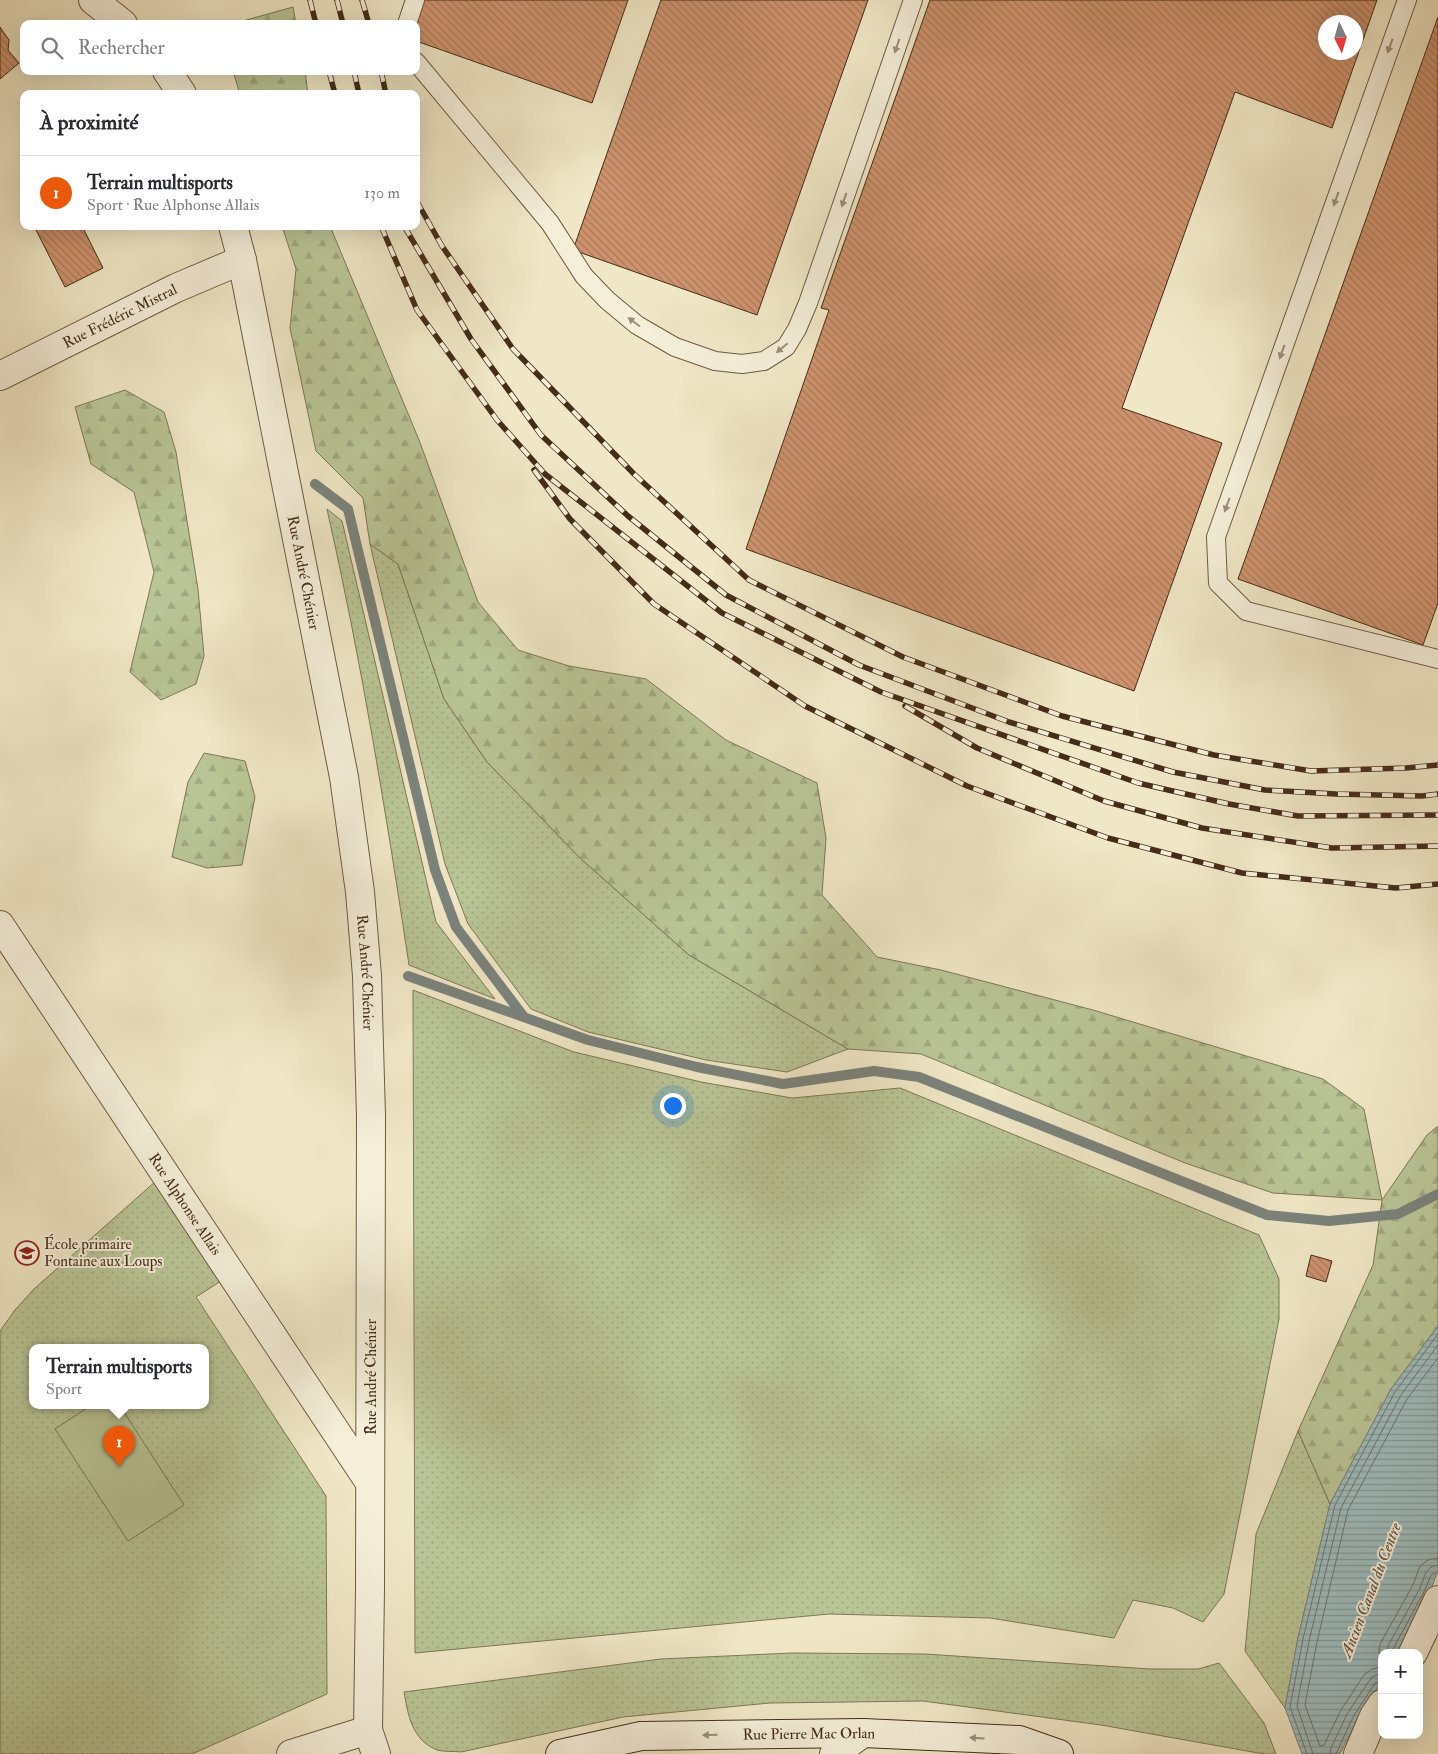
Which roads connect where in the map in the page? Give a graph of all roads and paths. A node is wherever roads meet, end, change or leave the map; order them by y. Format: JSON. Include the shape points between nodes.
{"nodes":[{"id":1,"x":93,"y":0,"type":"edge"},
{"id":2,"x":415,"y":0,"type":"edge"},
{"id":3,"x":913,"y":0,"type":"edge"},
{"id":4,"x":1407,"y":0,"type":"edge"},
{"id":5,"x":117,"y":20,"type":"edge"},
{"id":6,"x":408,"y":20,"type":"edge"},
{"id":7,"x":420,"y":67,"type":"edge"},
{"id":8,"x":170,"y":75,"type":"edge"},
{"id":9,"x":179,"y":90,"type":"edge"},
{"id":10,"x":234,"y":230,"type":"edge"},
{"id":11,"x":242,"y":260,"type":"junction"},
{"id":12,"x":0,"y":376,"type":"edge"},
{"id":13,"x":1438,"y":659,"type":"edge"},
{"id":14,"x":0,"y":925,"type":"edge"},
{"id":15,"x":370,"y":1483,"type":"junction"},
{"id":16,"x":1438,"y":1600,"type":"edge"},
{"id":17,"x":1415,"y":1649,"type":"edge"},
{"id":18,"x":1378,"y":1710,"type":"edge"},
{"id":19,"x":863,"y":1732,"type":"junction"},
{"id":20,"x":368,"y":1746,"type":"edge"},
{"id":21,"x":291,"y":1754,"type":"edge"},
{"id":22,"x":560,"y":1754,"type":"edge"},
{"id":23,"x":834,"y":1754,"type":"edge"},
{"id":24,"x":1059,"y":1754,"type":"edge"},
{"id":25,"x":1358,"y":1754,"type":"edge"}],
"edges":[{"from":1,"to":5,"type":"street"},
{"from":2,"to":6,"type":"lane"},
{"from":3,"to":7,"type":"lane","one_way":true,"via":[[797,329],[786,347],[764,361],[742,364],[715,361],[675,347],[637,325],[607,300],[584,276],[550,223]]},
{"from":4,"to":13,"type":"lane","one_way":true,"via":[[1216,536],[1218,582],[1246,611]]},
{"from":8,"to":9,"type":"street"},
{"from":10,"to":11,"type":"street","name":"Rue André Chénier"},
{"from":11,"to":12,"type":"street","name":"Rue Frédéric Mistral","via":[[176,288]]},
{"from":11,"to":15,"type":"street","name":"Rue André Chénier","via":[[344,777],[360,892],[367,976],[371,1116]]},
{"from":14,"to":15,"type":"street","name":"Rue Alphonse Allais"},
{"from":15,"to":20,"type":"street","name":"Rue André Chénier"},
{"from":16,"to":17,"type":"street"},
{"from":18,"to":25,"type":"street"},
{"from":19,"to":22,"type":"street","name":"Rue Pierre Mac Orlan","one_way":true,"via":[[641,1736]]},
{"from":19,"to":23,"type":"street"},
{"from":24,"to":19,"type":"street","name":"Rue Pierre Mac Orlan","one_way":true,"via":[[1019,1740]]},
{"from":20,"to":21,"type":"street"}]}
